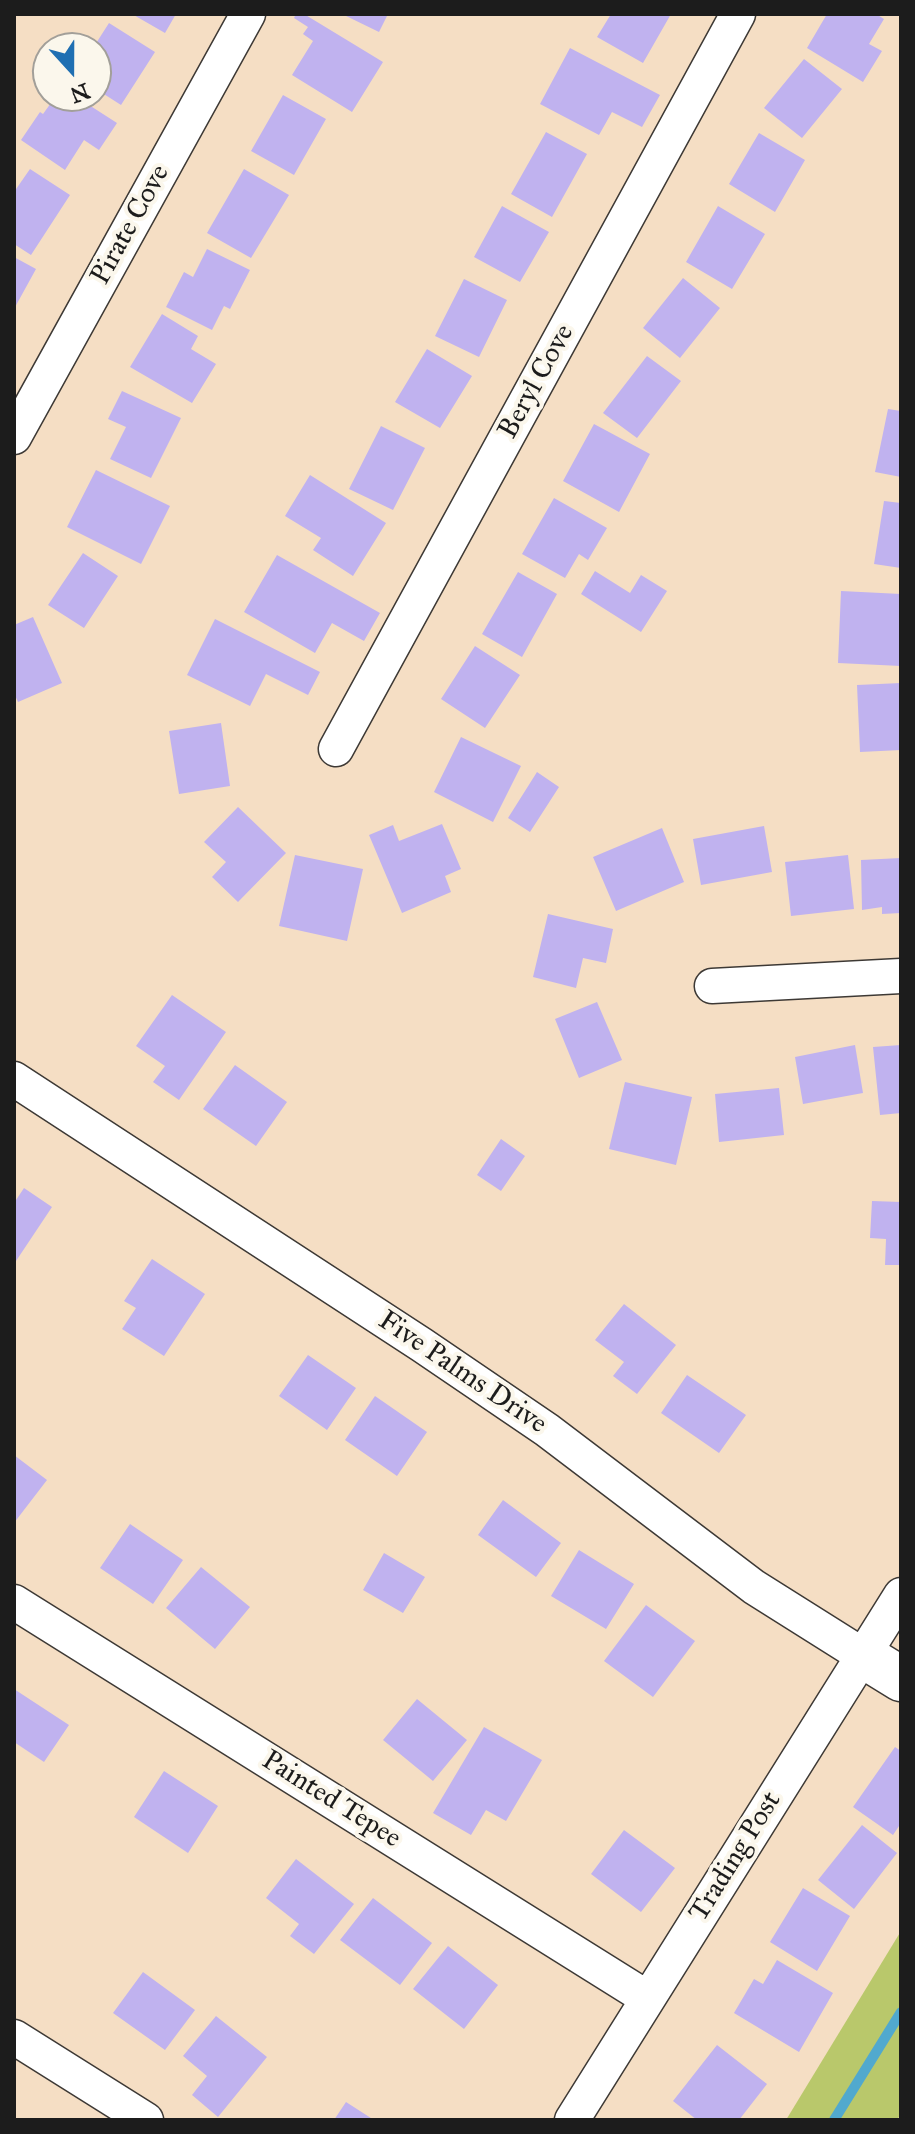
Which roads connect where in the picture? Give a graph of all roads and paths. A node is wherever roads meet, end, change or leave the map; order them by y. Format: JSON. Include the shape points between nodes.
{"nodes":[{"id":1,"x":248,"y":14,"type":"edge"},
{"id":2,"x":738,"y":14,"type":"edge"},
{"id":3,"x":14,"y":437,"type":"edge"},
{"id":4,"x":336,"y":749,"type":"dead end"},
{"id":5,"x":901,"y":976,"type":"edge"},
{"id":6,"x":712,"y":986,"type":"dead end"},
{"id":7,"x":14,"y":1079,"type":"edge"},
{"id":8,"x":901,"y":1595,"type":"edge"},
{"id":9,"x":14,"y":1602,"type":"edge"},
{"id":10,"x":862,"y":1655,"type":"junction"},
{"id":11,"x":901,"y":1679,"type":"edge"},
{"id":12,"x":647,"y":1998,"type":"junction"},
{"id":13,"x":14,"y":2037,"type":"edge"},
{"id":14,"x":146,"y":2120,"type":"edge"},
{"id":15,"x":572,"y":2120,"type":"edge"}],
"edges":[{"from":1,"to":3,"type":"street","name":"Pirate Cove"},
{"from":2,"to":4,"type":"street","name":"Beryl Cove"},
{"from":5,"to":6,"type":"street"},
{"from":7,"to":10,"type":"street","name":"Five Palms Drive","via":[[422,1345],[547,1430],[754,1587]]},
{"from":8,"to":10,"type":"street","name":"Trading Post"},
{"from":9,"to":12,"type":"street","name":"Painted Tepee"},
{"from":10,"to":11,"type":"street","name":"Five Palms Drive"},
{"from":10,"to":12,"type":"street","name":"Trading Post"},
{"from":12,"to":15,"type":"street","name":"Trading Post"},
{"from":13,"to":14,"type":"street"}]}
